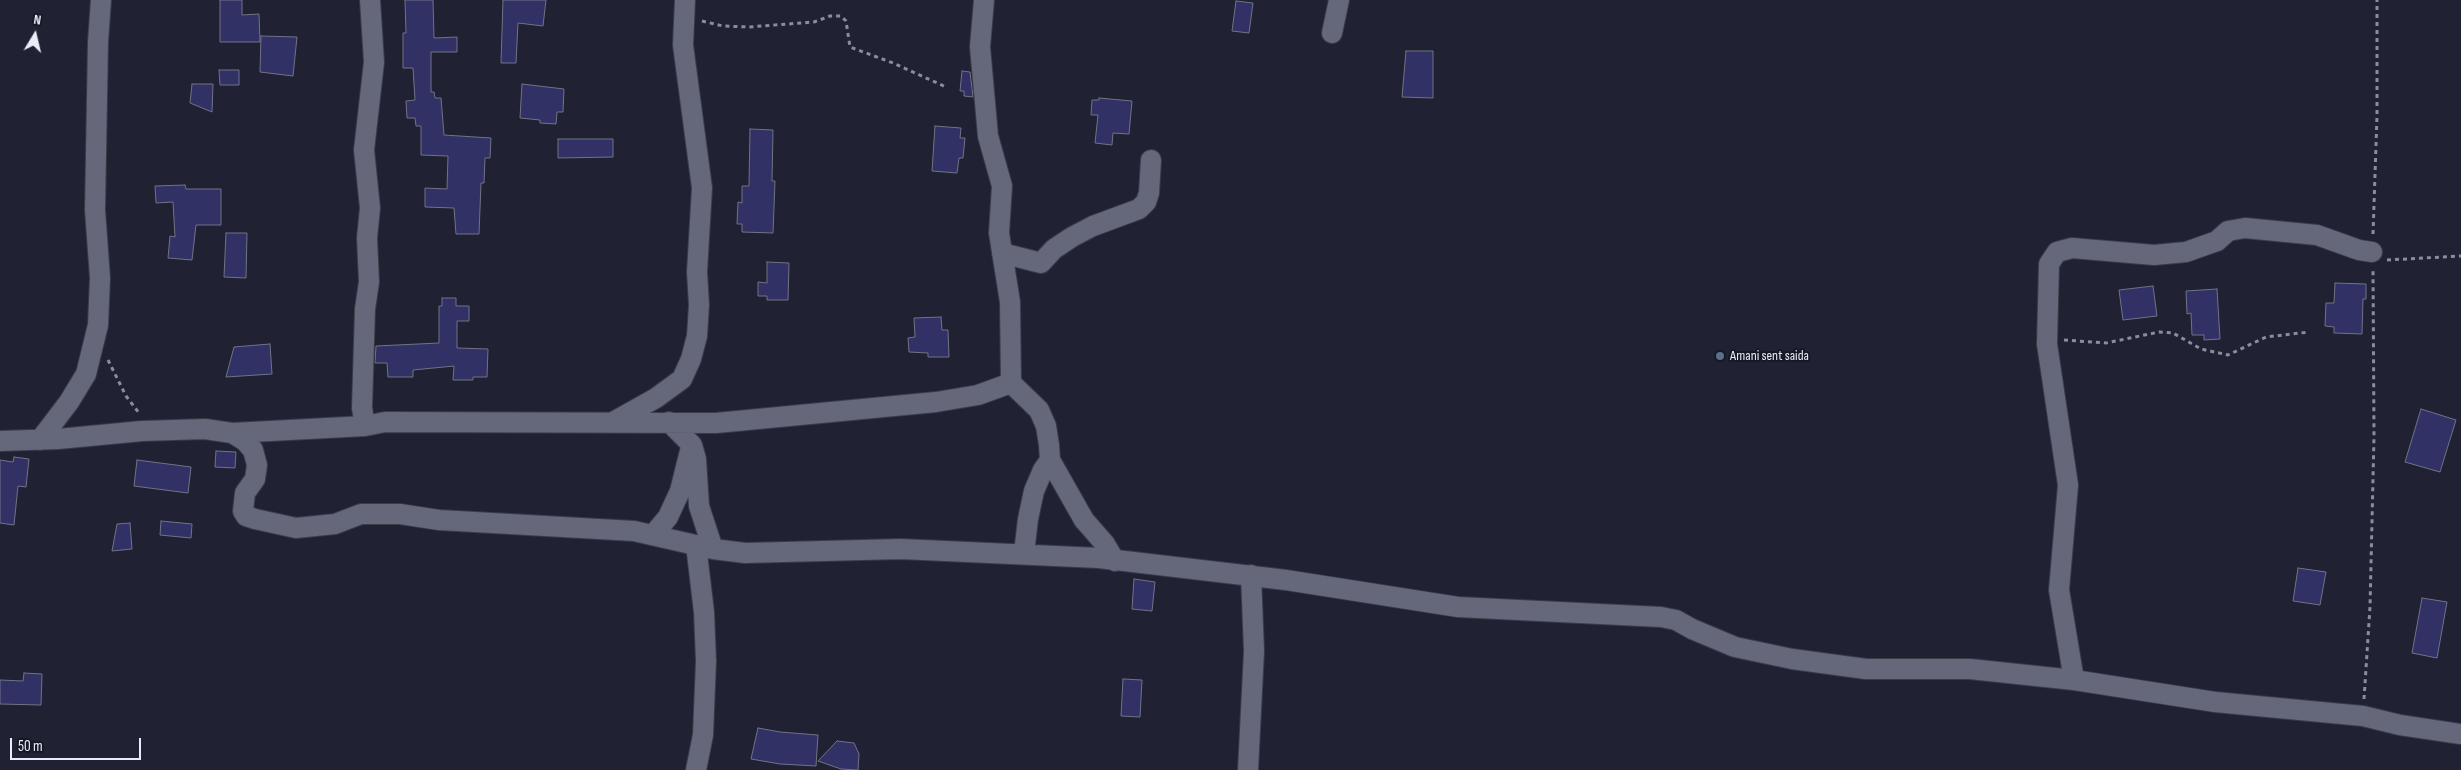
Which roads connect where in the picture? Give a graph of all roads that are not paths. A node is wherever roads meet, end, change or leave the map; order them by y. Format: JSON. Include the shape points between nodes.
{"nodes":[{"id":1,"x":101,"y":0,"type":"edge"},
{"id":2,"x":370,"y":0,"type":"edge"},
{"id":3,"x":984,"y":0,"type":"edge"},
{"id":4,"x":1339,"y":0,"type":"edge"},
{"id":5,"x":686,"y":4,"type":"edge"},
{"id":6,"x":1332,"y":33,"type":"dead end"},
{"id":7,"x":1151,"y":160,"type":"dead end"},
{"id":8,"x":1002,"y":253,"type":"junction"},
{"id":9,"x":2372,"y":256,"type":"road end"},
{"id":10,"x":1011,"y":383,"type":"junction"},
{"id":11,"x":613,"y":422,"type":"junction"},
{"id":12,"x":669,"y":422,"type":"junction"},
{"id":13,"x":365,"y":426,"type":"junction"},
{"id":14,"x":232,"y":433,"type":"junction"},
{"id":15,"x":40,"y":440,"type":"junction"},
{"id":16,"x":0,"y":441,"type":"edge"},
{"id":17,"x":692,"y":445,"type":"junction"},
{"id":18,"x":1050,"y":460,"type":"junction"},
{"id":19,"x":653,"y":535,"type":"junction"},
{"id":20,"x":705,"y":547,"type":"junction"},
{"id":21,"x":1024,"y":553,"type":"junction"},
{"id":22,"x":1115,"y":561,"type":"junction"},
{"id":23,"x":1251,"y":575,"type":"junction"},
{"id":24,"x":2074,"y":680,"type":"junction"},
{"id":25,"x":2461,"y":734,"type":"edge"},
{"id":26,"x":696,"y":770,"type":"edge"},
{"id":27,"x":1248,"y":770,"type":"edge"}],
"edges":[{"from":1,"to":15,"type":"street","via":[[95,210],[100,278],[95,344],[86,374]]},
{"from":2,"to":13,"type":"street","via":[[374,62],[364,150],[370,208],[362,408]]},
{"from":3,"to":8,"type":"street","via":[[980,47],[988,136],[1002,181],[999,233]]},
{"from":4,"to":6,"type":"street"},
{"from":5,"to":11,"type":"street","via":[[683,46],[702,188],[697,336],[682,379]]},
{"from":7,"to":8,"type":"street","via":[[1149,193],[1139,209],[1072,237],[1054,249],[1042,263]]},
{"from":8,"to":10,"type":"street","via":[[1010,302]]},
{"from":9,"to":24,"type":"street","via":[[2317,235],[2244,228],[2228,231],[2217,241],[2186,252],[2154,254],[2072,248],[2057,252],[2050,264],[2047,344],[2068,484],[2060,590]]},
{"from":10,"to":12,"type":"street","via":[[978,395],[936,402],[716,423]]},
{"from":10,"to":18,"type":"street","via":[[1039,410],[1046,426]]},
{"from":11,"to":12,"type":"street"},
{"from":11,"to":13,"type":"street","via":[[384,422]]},
{"from":12,"to":17,"type":"street"},
{"from":13,"to":14,"type":"street"},
{"from":14,"to":15,"type":"street","via":[[205,429],[149,430]]},
{"from":14,"to":19,"type":"street","via":[[253,450],[258,465],[255,479],[244,493],[242,505],[246,516],[255,519],[311,528],[335,524],[361,514],[400,514],[439,520],[634,531]]},
{"from":15,"to":16,"type":"street"},
{"from":17,"to":19,"type":"street","via":[[680,491],[668,517]]},
{"from":17,"to":20,"type":"street"},
{"from":18,"to":21,"type":"street","via":[[1042,470],[1034,491]]},
{"from":18,"to":22,"type":"street","via":[[1084,520]]},
{"from":19,"to":20,"type":"street"},
{"from":20,"to":21,"type":"street","via":[[745,553],[892,549]]},
{"from":20,"to":26,"type":"street","via":[[706,661],[703,735]]},
{"from":21,"to":22,"type":"street"},
{"from":22,"to":23,"type":"street"},
{"from":23,"to":24,"type":"street","via":[[1458,607],[1676,620],[1735,647],[1792,659],[1857,667],[1970,669]]},
{"from":23,"to":27,"type":"street","via":[[1254,651]]},
{"from":24,"to":25,"type":"street","via":[[2216,702],[2363,716]]}]}
